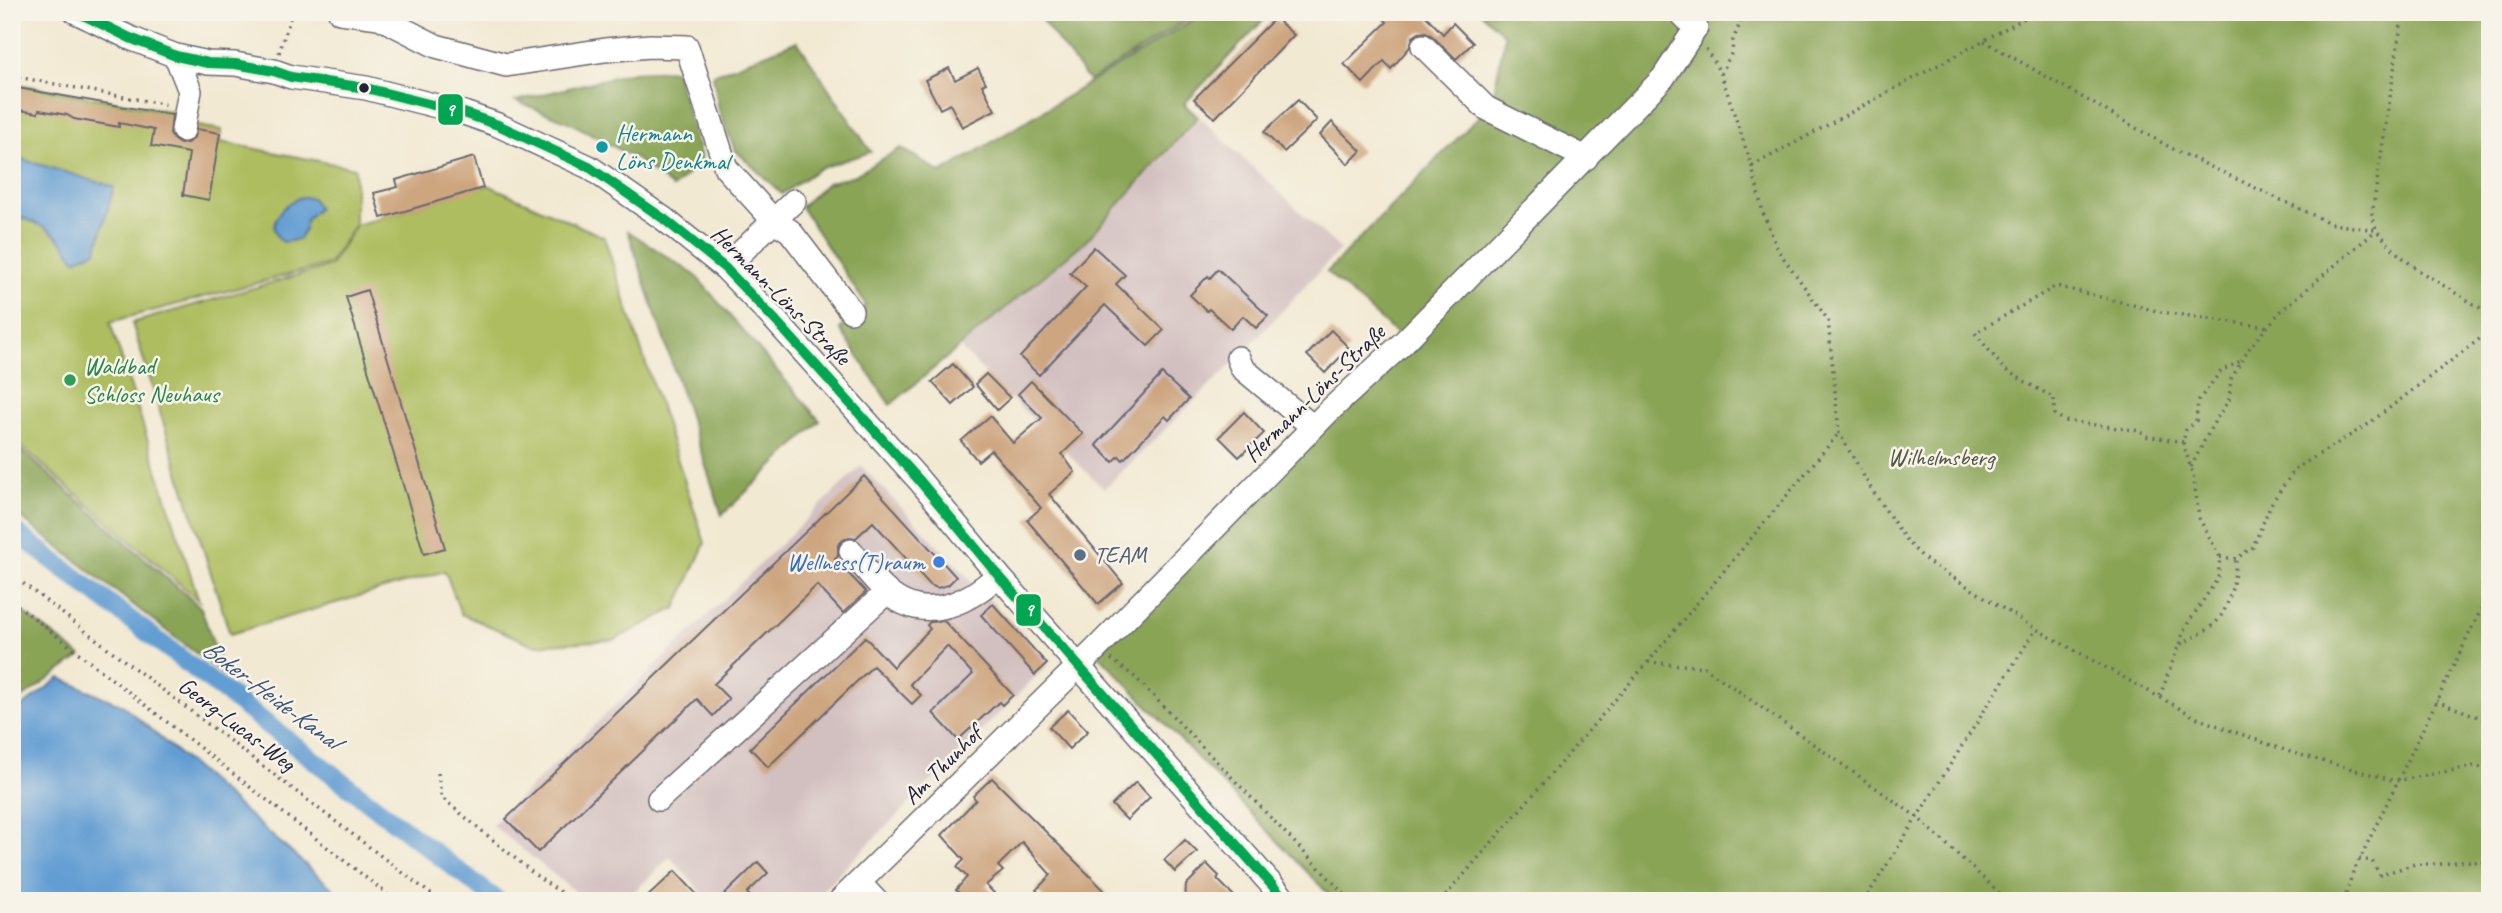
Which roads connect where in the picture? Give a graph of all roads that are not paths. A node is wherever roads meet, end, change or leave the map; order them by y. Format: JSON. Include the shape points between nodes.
{"nodes":[{"id":1,"x":76,"y":12,"type":"edge"},
{"id":2,"x":340,"y":12,"type":"edge"},
{"id":3,"x":1689,"y":26,"type":"edge"},
{"id":4,"x":1423,"y":46,"type":"dead end"},
{"id":5,"x":176,"y":56,"type":"junction"},
{"id":6,"x":185,"y":119,"type":"road end"},
{"id":7,"x":1586,"y":158,"type":"junction"},
{"id":8,"x":794,"y":201,"type":"dead end"},
{"id":9,"x":774,"y":221,"type":"junction"},
{"id":10,"x":725,"y":268,"type":"junction"},
{"id":11,"x":851,"y":311,"type":"dead end"},
{"id":12,"x":1236,"y":365,"type":"dead end"},
{"id":13,"x":1313,"y":427,"type":"junction"},
{"id":14,"x":851,"y":551,"type":"dead end"},
{"id":15,"x":998,"y":575,"type":"junction"},
{"id":16,"x":887,"y":592,"type":"junction"},
{"id":17,"x":1079,"y":666,"type":"junction"},
{"id":18,"x":659,"y":799,"type":"dead end"},
{"id":19,"x":859,"y":883,"type":"junction"},
{"id":20,"x":840,"y":901,"type":"edge"},
{"id":21,"x":876,"y":901,"type":"edge"},
{"id":22,"x":1286,"y":901,"type":"edge"}],
"edges":[{"from":1,"to":5,"type":"street","name":"Hermann-Löns-Straße"},
{"from":2,"to":9,"type":"street","via":[[379,17],[436,46],[506,65],[605,50],[687,47],[726,168]]},
{"from":3,"to":7,"type":"street","name":"Hermann-Löns-Straße","via":[[1663,78]]},
{"from":4,"to":7,"type":"street","via":[[1486,108]]},
{"from":5,"to":6,"type":"street","via":[[190,91]]},
{"from":5,"to":10,"type":"street","name":"Hermann-Löns-Straße","via":[[366,88],[498,125],[589,167]]},
{"from":7,"to":13,"type":"street","name":"Hermann-Löns-Straße","via":[[1404,343]]},
{"from":8,"to":9,"type":"street"},
{"from":9,"to":10,"type":"street"},
{"from":9,"to":11,"type":"street","via":[[790,231]]},
{"from":10,"to":15,"type":"street","name":"Hermann-Löns-Straße","via":[[919,480]]},
{"from":12,"to":13,"type":"street"},
{"from":13,"to":17,"type":"street","name":"Hermann-Löns-Straße"},
{"from":14,"to":16,"type":"street"},
{"from":15,"to":16,"type":"street","via":[[957,605],[934,609],[914,607]]},
{"from":15,"to":17,"type":"street","name":"Hermann-Löns-Straße"},
{"from":16,"to":18,"type":"street"},
{"from":17,"to":19,"type":"street","name":"Am Thunhof"},
{"from":17,"to":22,"type":"street","name":"Hermann-Löns-Straße"},
{"from":19,"to":20,"type":"street","name":"Am Thunhof"},
{"from":19,"to":21,"type":"street"}]}
